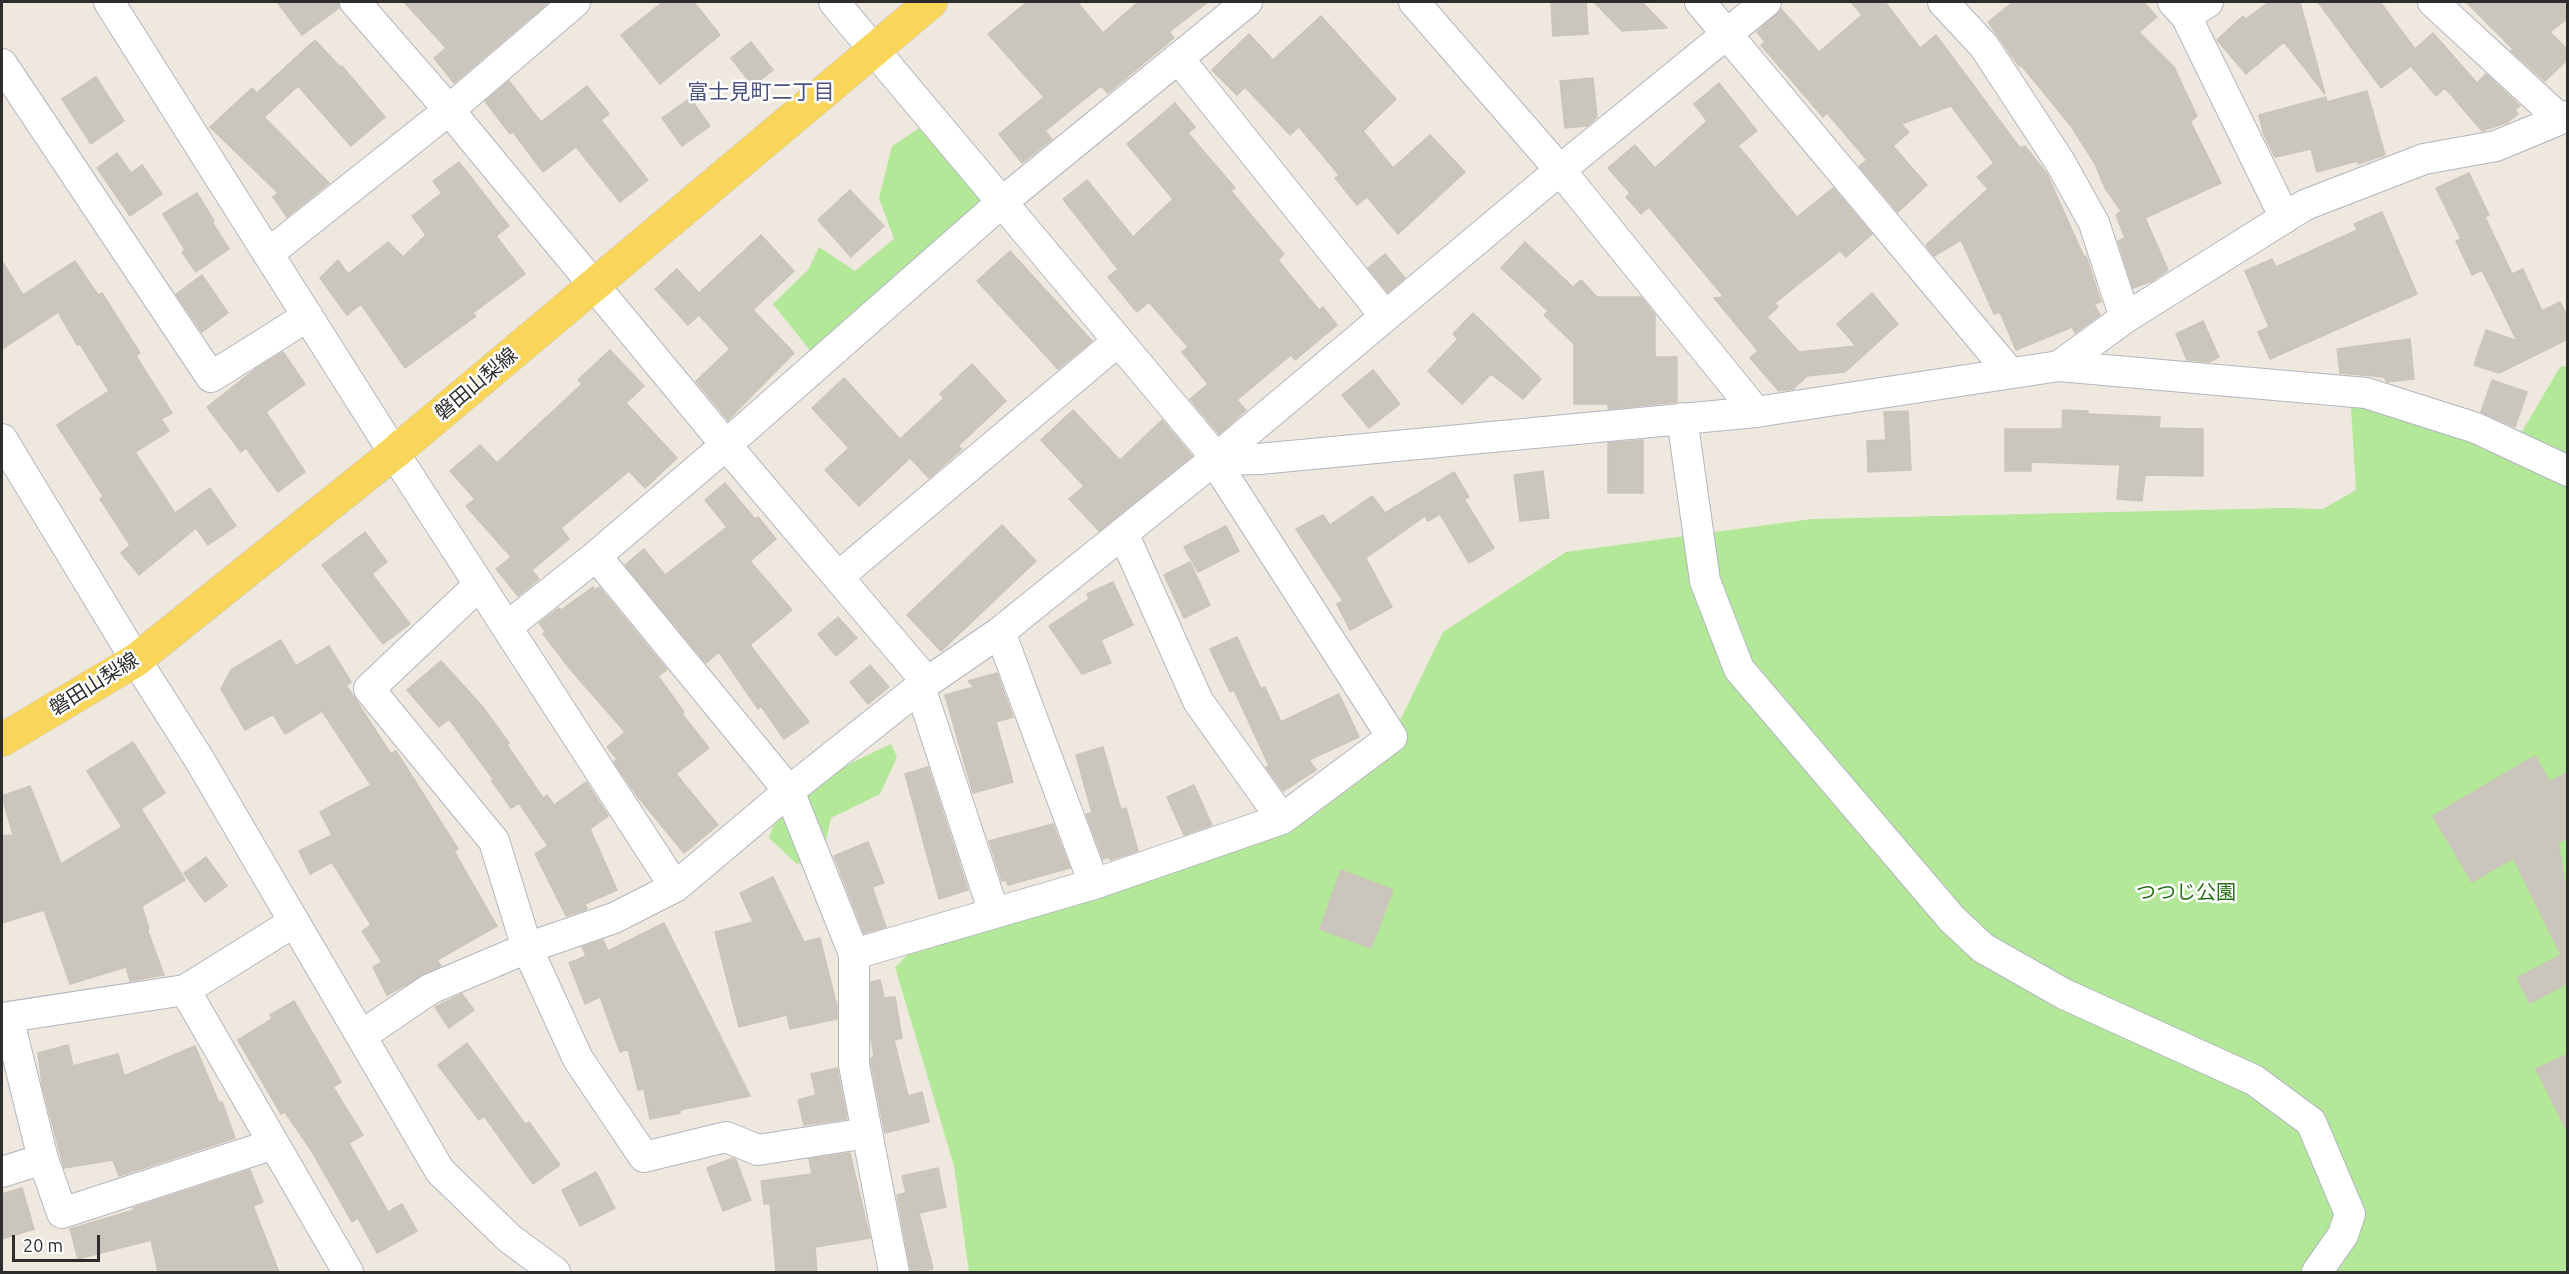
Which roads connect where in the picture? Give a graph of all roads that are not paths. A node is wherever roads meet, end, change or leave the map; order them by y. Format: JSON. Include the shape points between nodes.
{"nodes":[{"id":1,"x":109,"y":2,"type":"edge"},
{"id":2,"x":355,"y":2,"type":"edge"},
{"id":3,"x":575,"y":2,"type":"edge"},
{"id":4,"x":834,"y":2,"type":"edge"},
{"id":5,"x":931,"y":2,"type":"edge"},
{"id":6,"x":1246,"y":2,"type":"edge"},
{"id":7,"x":1414,"y":2,"type":"edge"},
{"id":8,"x":1700,"y":2,"type":"edge"},
{"id":9,"x":1766,"y":2,"type":"edge"},
{"id":10,"x":1943,"y":2,"type":"edge"},
{"id":11,"x":2433,"y":2,"type":"edge"},
{"id":12,"x":2189,"y":6,"type":"edge"},
{"id":13,"x":1727,"y":33,"type":"junction"},
{"id":14,"x":875,"y":49,"type":"junction"},
{"id":15,"x":1178,"y":58,"type":"junction"},
{"id":16,"x":2,"y":64,"type":"edge"},
{"id":17,"x":449,"y":110,"type":"junction"},
{"id":18,"x":2564,"y":117,"type":"edge"},
{"id":19,"x":1560,"y":170,"type":"junction"},
{"id":20,"x":1000,"y":203,"type":"junction"},
{"id":21,"x":2285,"y":218,"type":"junction"},
{"id":22,"x":269,"y":253,"type":"junction"},
{"id":23,"x":595,"y":285,"type":"junction"},
{"id":24,"x":308,"y":316,"type":"junction"},
{"id":25,"x":1385,"y":316,"type":"junction"},
{"id":26,"x":2125,"y":318,"type":"junction"},
{"id":27,"x":1117,"y":342,"type":"junction"},
{"id":28,"x":2059,"y":366,"type":"junction"},
{"id":29,"x":2010,"y":372,"type":"junction"},
{"id":30,"x":1756,"y":412,"type":"junction"},
{"id":31,"x":1682,"y":418,"type":"junction"},
{"id":32,"x":2,"y":439,"type":"edge"},
{"id":33,"x":726,"y":445,"type":"junction"},
{"id":34,"x":394,"y":453,"type":"junction"},
{"id":35,"x":1214,"y":460,"type":"junction"},
{"id":36,"x":2568,"y":471,"type":"edge"},
{"id":37,"x":1123,"y":533,"type":"junction"},
{"id":38,"x":596,"y":556,"type":"junction"},
{"id":39,"x":838,"y":577,"type":"junction"},
{"id":40,"x":479,"y":585,"type":"junction"},
{"id":41,"x":508,"y":626,"type":"junction"},
{"id":42,"x":1000,"y":632,"type":"junction"},
{"id":43,"x":136,"y":660,"type":"junction"},
{"id":44,"x":924,"y":685,"type":"junction"},
{"id":45,"x":2,"y":740,"type":"edge"},
{"id":46,"x":789,"y":791,"type":"junction"},
{"id":47,"x":1282,"y":819,"type":"junction"},
{"id":48,"x":1094,"y":884,"type":"junction"},
{"id":49,"x":675,"y":886,"type":"junction"},
{"id":50,"x":994,"y":914,"type":"junction"},
{"id":51,"x":294,"y":922,"type":"junction"},
{"id":52,"x":527,"y":948,"type":"junction"},
{"id":53,"x":854,"y":954,"type":"junction"},
{"id":54,"x":185,"y":990,"type":"junction"},
{"id":55,"x":5,"y":1018,"type":"edge"},
{"id":56,"x":361,"y":1036,"type":"junction"},
{"id":57,"x":867,"y":1133,"type":"junction"},
{"id":58,"x":274,"y":1144,"type":"junction"},
{"id":59,"x":44,"y":1159,"type":"junction"},
{"id":60,"x":2,"y":1172,"type":"edge"},
{"id":61,"x":348,"y":1272,"type":"edge"},
{"id":62,"x":555,"y":1272,"type":"edge"},
{"id":63,"x":894,"y":1272,"type":"edge"},
{"id":64,"x":2317,"y":1272,"type":"edge"}],
"edges":[{"from":1,"to":22,"type":"street"},
{"from":2,"to":17,"type":"street"},
{"from":3,"to":17,"type":"street"},
{"from":4,"to":14,"type":"street"},
{"from":5,"to":14,"type":"main road","name":"磐田山梨線"},
{"from":6,"to":15,"type":"street"},
{"from":7,"to":19,"type":"street"},
{"from":8,"to":13,"type":"street"},
{"from":9,"to":13,"type":"street"},
{"from":10,"to":26,"type":"street","via":[[1984,46],[2060,162],[2094,223]]},
{"from":11,"to":18,"type":"street"},
{"from":12,"to":21,"type":"street"},
{"from":13,"to":19,"type":"street"},
{"from":13,"to":29,"type":"street"},
{"from":14,"to":20,"type":"street"},
{"from":14,"to":23,"type":"main road","name":"磐田山梨線"},
{"from":15,"to":20,"type":"street"},
{"from":15,"to":25,"type":"street"},
{"from":16,"to":24,"type":"street","via":[[211,377]]},
{"from":17,"to":22,"type":"street"},
{"from":17,"to":23,"type":"street"},
{"from":18,"to":21,"type":"street","via":[[2496,147],[2424,159],[2306,205]]},
{"from":19,"to":25,"type":"street"},
{"from":19,"to":30,"type":"street"},
{"from":20,"to":27,"type":"street"},
{"from":20,"to":33,"type":"street"},
{"from":21,"to":26,"type":"street"},
{"from":22,"to":24,"type":"street"},
{"from":23,"to":33,"type":"street"},
{"from":23,"to":34,"type":"main road","name":"磐田山梨線"},
{"from":24,"to":34,"type":"street"},
{"from":25,"to":35,"type":"street"},
{"from":26,"to":28,"type":"street"},
{"from":27,"to":35,"type":"street","via":[[1214,455]]},
{"from":27,"to":39,"type":"street"},
{"from":28,"to":29,"type":"street"},
{"from":28,"to":36,"type":"street","via":[[2366,393],[2476,428]]},
{"from":29,"to":30,"type":"street"},
{"from":30,"to":31,"type":"street"},
{"from":31,"to":35,"type":"street","via":[[1270,458]]},
{"from":31,"to":64,"type":"street","via":[[1705,581],[1739,669],[1952,919],[1983,948],[2064,994],[2254,1080],[2311,1122],[2350,1214],[2343,1235]]},
{"from":32,"to":43,"type":"street"},
{"from":33,"to":38,"type":"street"},
{"from":33,"to":39,"type":"street"},
{"from":34,"to":40,"type":"street"},
{"from":34,"to":43,"type":"main road","name":"磐田山梨線"},
{"from":35,"to":37,"type":"street"},
{"from":35,"to":47,"type":"street","via":[[1392,737]]},
{"from":37,"to":42,"type":"street"},
{"from":37,"to":47,"type":"street","via":[[1197,701]]},
{"from":38,"to":41,"type":"street"},
{"from":38,"to":46,"type":"street"},
{"from":39,"to":44,"type":"street"},
{"from":40,"to":41,"type":"street"},
{"from":40,"to":52,"type":"street","via":[[369,689],[494,842]]},
{"from":41,"to":49,"type":"street"},
{"from":42,"to":44,"type":"street"},
{"from":42,"to":48,"type":"street"},
{"from":43,"to":45,"type":"main road","name":"磐田山梨線"},
{"from":43,"to":51,"type":"street"},
{"from":44,"to":46,"type":"street"},
{"from":44,"to":50,"type":"street"},
{"from":46,"to":49,"type":"street"},
{"from":46,"to":53,"type":"street"},
{"from":47,"to":48,"type":"street"},
{"from":48,"to":50,"type":"street"},
{"from":49,"to":52,"type":"street","via":[[614,918]]},
{"from":50,"to":53,"type":"street"},
{"from":51,"to":54,"type":"street"},
{"from":51,"to":56,"type":"street"},
{"from":52,"to":56,"type":"street","via":[[430,989]]},
{"from":52,"to":57,"type":"street","via":[[578,1059],[644,1158],[726,1137],[758,1150]]},
{"from":53,"to":57,"type":"street","via":[[854,1065]]},
{"from":54,"to":55,"type":"street"},
{"from":54,"to":58,"type":"street"},
{"from":55,"to":59,"type":"street"},
{"from":56,"to":62,"type":"street","via":[[440,1171],[509,1238]]},
{"from":57,"to":63,"type":"street"},
{"from":58,"to":59,"type":"street","via":[[62,1213]]},
{"from":58,"to":61,"type":"street"},
{"from":59,"to":60,"type":"street"}]}
